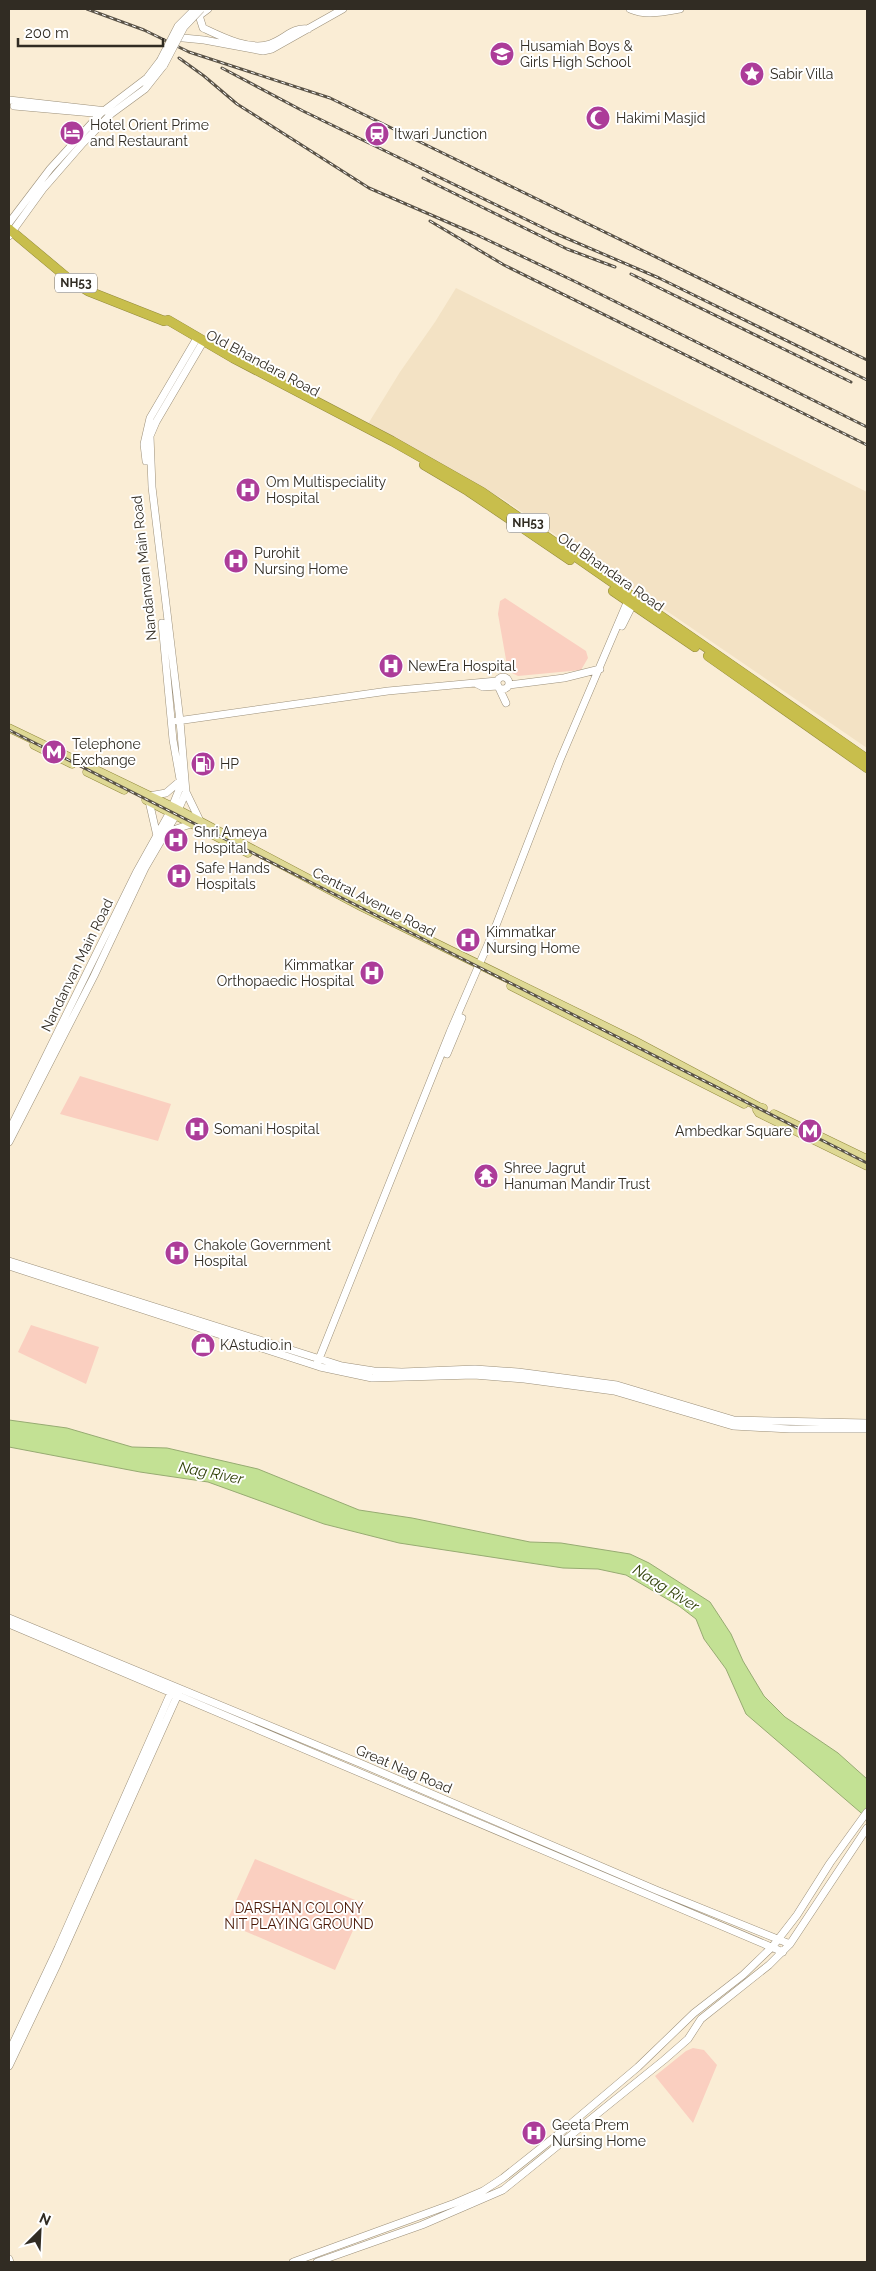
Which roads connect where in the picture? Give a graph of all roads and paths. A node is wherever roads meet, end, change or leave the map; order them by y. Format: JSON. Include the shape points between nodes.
{"nodes":[{"id":1,"x":208,"y":9,"type":"edge"},
{"id":2,"x":343,"y":9,"type":"edge"},
{"id":3,"x":630,"y":9,"type":"edge"},
{"id":4,"x":680,"y":9,"type":"edge"},
{"id":5,"x":198,"y":10,"type":"edge"},
{"id":6,"x":306,"y":30,"type":"junction"},
{"id":7,"x":175,"y":37,"type":"junction"},
{"id":8,"x":9,"y":100,"type":"edge"},
{"id":9,"x":9,"y":105,"type":"edge"},
{"id":10,"x":108,"y":113,"type":"junction"},
{"id":11,"x":10,"y":230,"type":"edge"},
{"id":12,"x":199,"y":342,"type":"junction"},
{"id":13,"x":631,"y":600,"type":"junction"},
{"id":14,"x":712,"y":655,"type":"junction"},
{"id":15,"x":599,"y":669,"type":"junction"},
{"id":16,"x":508,"y":684,"type":"junction"},
{"id":17,"x":498,"y":685,"type":"junction"},
{"id":18,"x":180,"y":720,"type":"junction"},
{"id":19,"x":172,"y":722,"type":"junction"},
{"id":20,"x":9,"y":729,"type":"edge"},
{"id":21,"x":867,"y":759,"type":"edge"},
{"id":22,"x":867,"y":768,"type":"edge"},
{"id":23,"x":180,"y":781,"type":"junction"},
{"id":24,"x":186,"y":792,"type":"junction"},
{"id":25,"x":149,"y":799,"type":"junction"},
{"id":26,"x":175,"y":811,"type":"junction"},
{"id":27,"x":201,"y":822,"type":"junction"},
{"id":28,"x":191,"y":824,"type":"junction"},
{"id":29,"x":167,"y":832,"type":"junction"},
{"id":30,"x":157,"y":836,"type":"junction"},
{"id":31,"x":480,"y":967,"type":"junction"},
{"id":32,"x":760,"y":1110,"type":"junction"},
{"id":33,"x":9,"y":1131,"type":"edge"},
{"id":34,"x":9,"y":1142,"type":"edge"},
{"id":35,"x":867,"y":1158,"type":"edge"},
{"id":36,"x":867,"y":1166,"type":"edge"},
{"id":37,"x":9,"y":1261,"type":"edge"},
{"id":38,"x":9,"y":1266,"type":"edge"},
{"id":39,"x":319,"y":1363,"type":"junction"},
{"id":40,"x":867,"y":1423,"type":"edge"},
{"id":41,"x":867,"y":1429,"type":"edge"},
{"id":42,"x":9,"y":1618,"type":"edge"},
{"id":43,"x":9,"y":1624,"type":"edge"},
{"id":44,"x":175,"y":1691,"type":"junction"},
{"id":45,"x":867,"y":1812,"type":"edge"},
{"id":46,"x":867,"y":1828,"type":"edge"},
{"id":47,"x":660,"y":1896,"type":"junction"},
{"id":48,"x":779,"y":1939,"type":"junction"},
{"id":49,"x":790,"y":1944,"type":"junction"},
{"id":50,"x":773,"y":1946,"type":"junction"},
{"id":51,"x":783,"y":1952,"type":"junction"},
{"id":52,"x":10,"y":2055,"type":"edge"},
{"id":53,"x":9,"y":2066,"type":"edge"},
{"id":54,"x":293,"y":2262,"type":"edge"},
{"id":55,"x":317,"y":2262,"type":"edge"}],
"edges":[{"from":1,"to":5,"type":"main road"},
{"from":2,"to":6,"type":"main road"},
{"from":3,"to":4,"type":"main road","via":[[639,13]]},
{"from":5,"to":6,"type":"main road","via":[[203,28],[246,44],[270,44],[299,28]]},
{"from":5,"to":7,"type":"main road","bridge":true},
{"from":6,"to":7,"type":"main road","via":[[263,51]]},
{"from":7,"to":10,"type":"main road","bridge":true,"via":[[164,65],[150,84]]},
{"from":8,"to":10,"type":"main road"},
{"from":9,"to":10,"type":"main road"},
{"from":10,"to":11,"type":"main road"},
{"from":11,"to":12,"type":"highway","name":"Old Bhandara Road","number":"NH53","via":[[83,288],[164,321],[165,325]]},
{"from":12,"to":13,"type":"highway","name":"Old Bhandara Road","number":"NH53","via":[[405,452]]},
{"from":12,"to":18,"type":"main road","via":[[150,436],[152,487]]},
{"from":12,"to":19,"type":"main road","name":"Nandanvan Main Road","via":[[150,418],[144,444]]},
{"from":13,"to":14,"type":"highway","name":"Old Bhandara Road","number":"NH53"},
{"from":13,"to":15,"type":"main road"},
{"from":14,"to":21,"type":"highway","number":"NH53"},
{"from":14,"to":22,"type":"highway","name":"Old Bhandara Road","number":"NH53"},
{"from":15,"to":16,"type":"main road","via":[[564,678]]},
{"from":15,"to":31,"type":"main road"},
{"from":16,"to":17,"type":"main road"},
{"from":16,"to":17,"type":"main road","via":[[503,677]]},
{"from":16,"to":17,"type":"main road","via":[[506,703]]},
{"from":17,"to":18,"type":"main road","via":[[482,681],[388,691]]},
{"from":18,"to":19,"type":"main road"},
{"from":18,"to":24,"type":"main road"},
{"from":19,"to":23,"type":"main road","name":"Nandanvan Main Road"},
{"from":20,"to":25,"type":"main road"},
{"from":23,"to":25,"type":"main road"},
{"from":23,"to":26,"type":"main road","name":"Nandanvan Main Road"},
{"from":24,"to":26,"type":"main road"},
{"from":24,"to":27,"type":"main road"},
{"from":25,"to":26,"type":"main road"},
{"from":25,"to":30,"type":"main road"},
{"from":26,"to":27,"type":"main road"},
{"from":26,"to":28,"type":"main road","name":"Central Avenue Road"},
{"from":26,"to":29,"type":"main road"},
{"from":26,"to":30,"type":"main road","name":"Nandanvan Main Road"},
{"from":27,"to":31,"type":"main road"},
{"from":28,"to":29,"type":"main road"},
{"from":28,"to":31,"type":"main road","name":"Central Avenue Road"},
{"from":29,"to":34,"type":"main road","via":[[145,868]]},
{"from":30,"to":33,"type":"main road","name":"Nandanvan Main Road"},
{"from":31,"to":32,"type":"main road","via":[[633,1040]]},
{"from":31,"to":39,"type":"main road"},
{"from":32,"to":35,"type":"main road"},
{"from":32,"to":36,"type":"main road"},
{"from":37,"to":39,"type":"main road"},
{"from":38,"to":39,"type":"main road"},
{"from":39,"to":40,"type":"main road","via":[[374,1372],[475,1369],[609,1383],[734,1420]]},
{"from":39,"to":41,"type":"main road","via":[[372,1378],[474,1375],[614,1391],[733,1426]]},
{"from":42,"to":44,"type":"main road","name":"Great Nag Road"},
{"from":43,"to":44,"type":"main road","name":"Great Nag Road"},
{"from":44,"to":47,"type":"main road","name":"Great Nag Road","via":[[362,1764],[425,1797]]},
{"from":44,"to":52,"type":"main road"},
{"from":45,"to":48,"type":"main road"},
{"from":46,"to":49,"type":"main road"},
{"from":47,"to":48,"type":"main road","name":"Great Nag Road"},
{"from":47,"to":50,"type":"main road","name":"Great Nag Road"},
{"from":48,"to":49,"type":"main road","name":"Great Nag Road"},
{"from":48,"to":50,"type":"main road"},
{"from":49,"to":51,"type":"main road"},
{"from":50,"to":51,"type":"main road","name":"Great Nag Road"},
{"from":50,"to":54,"type":"main road","via":[[743,1975],[694,2013],[638,2067],[503,2178],[454,2203]]},
{"from":51,"to":55,"type":"main road","via":[[700,2019],[680,2046],[509,2186],[422,2225]]},
{"from":52,"to":53,"type":"main road"}]}
